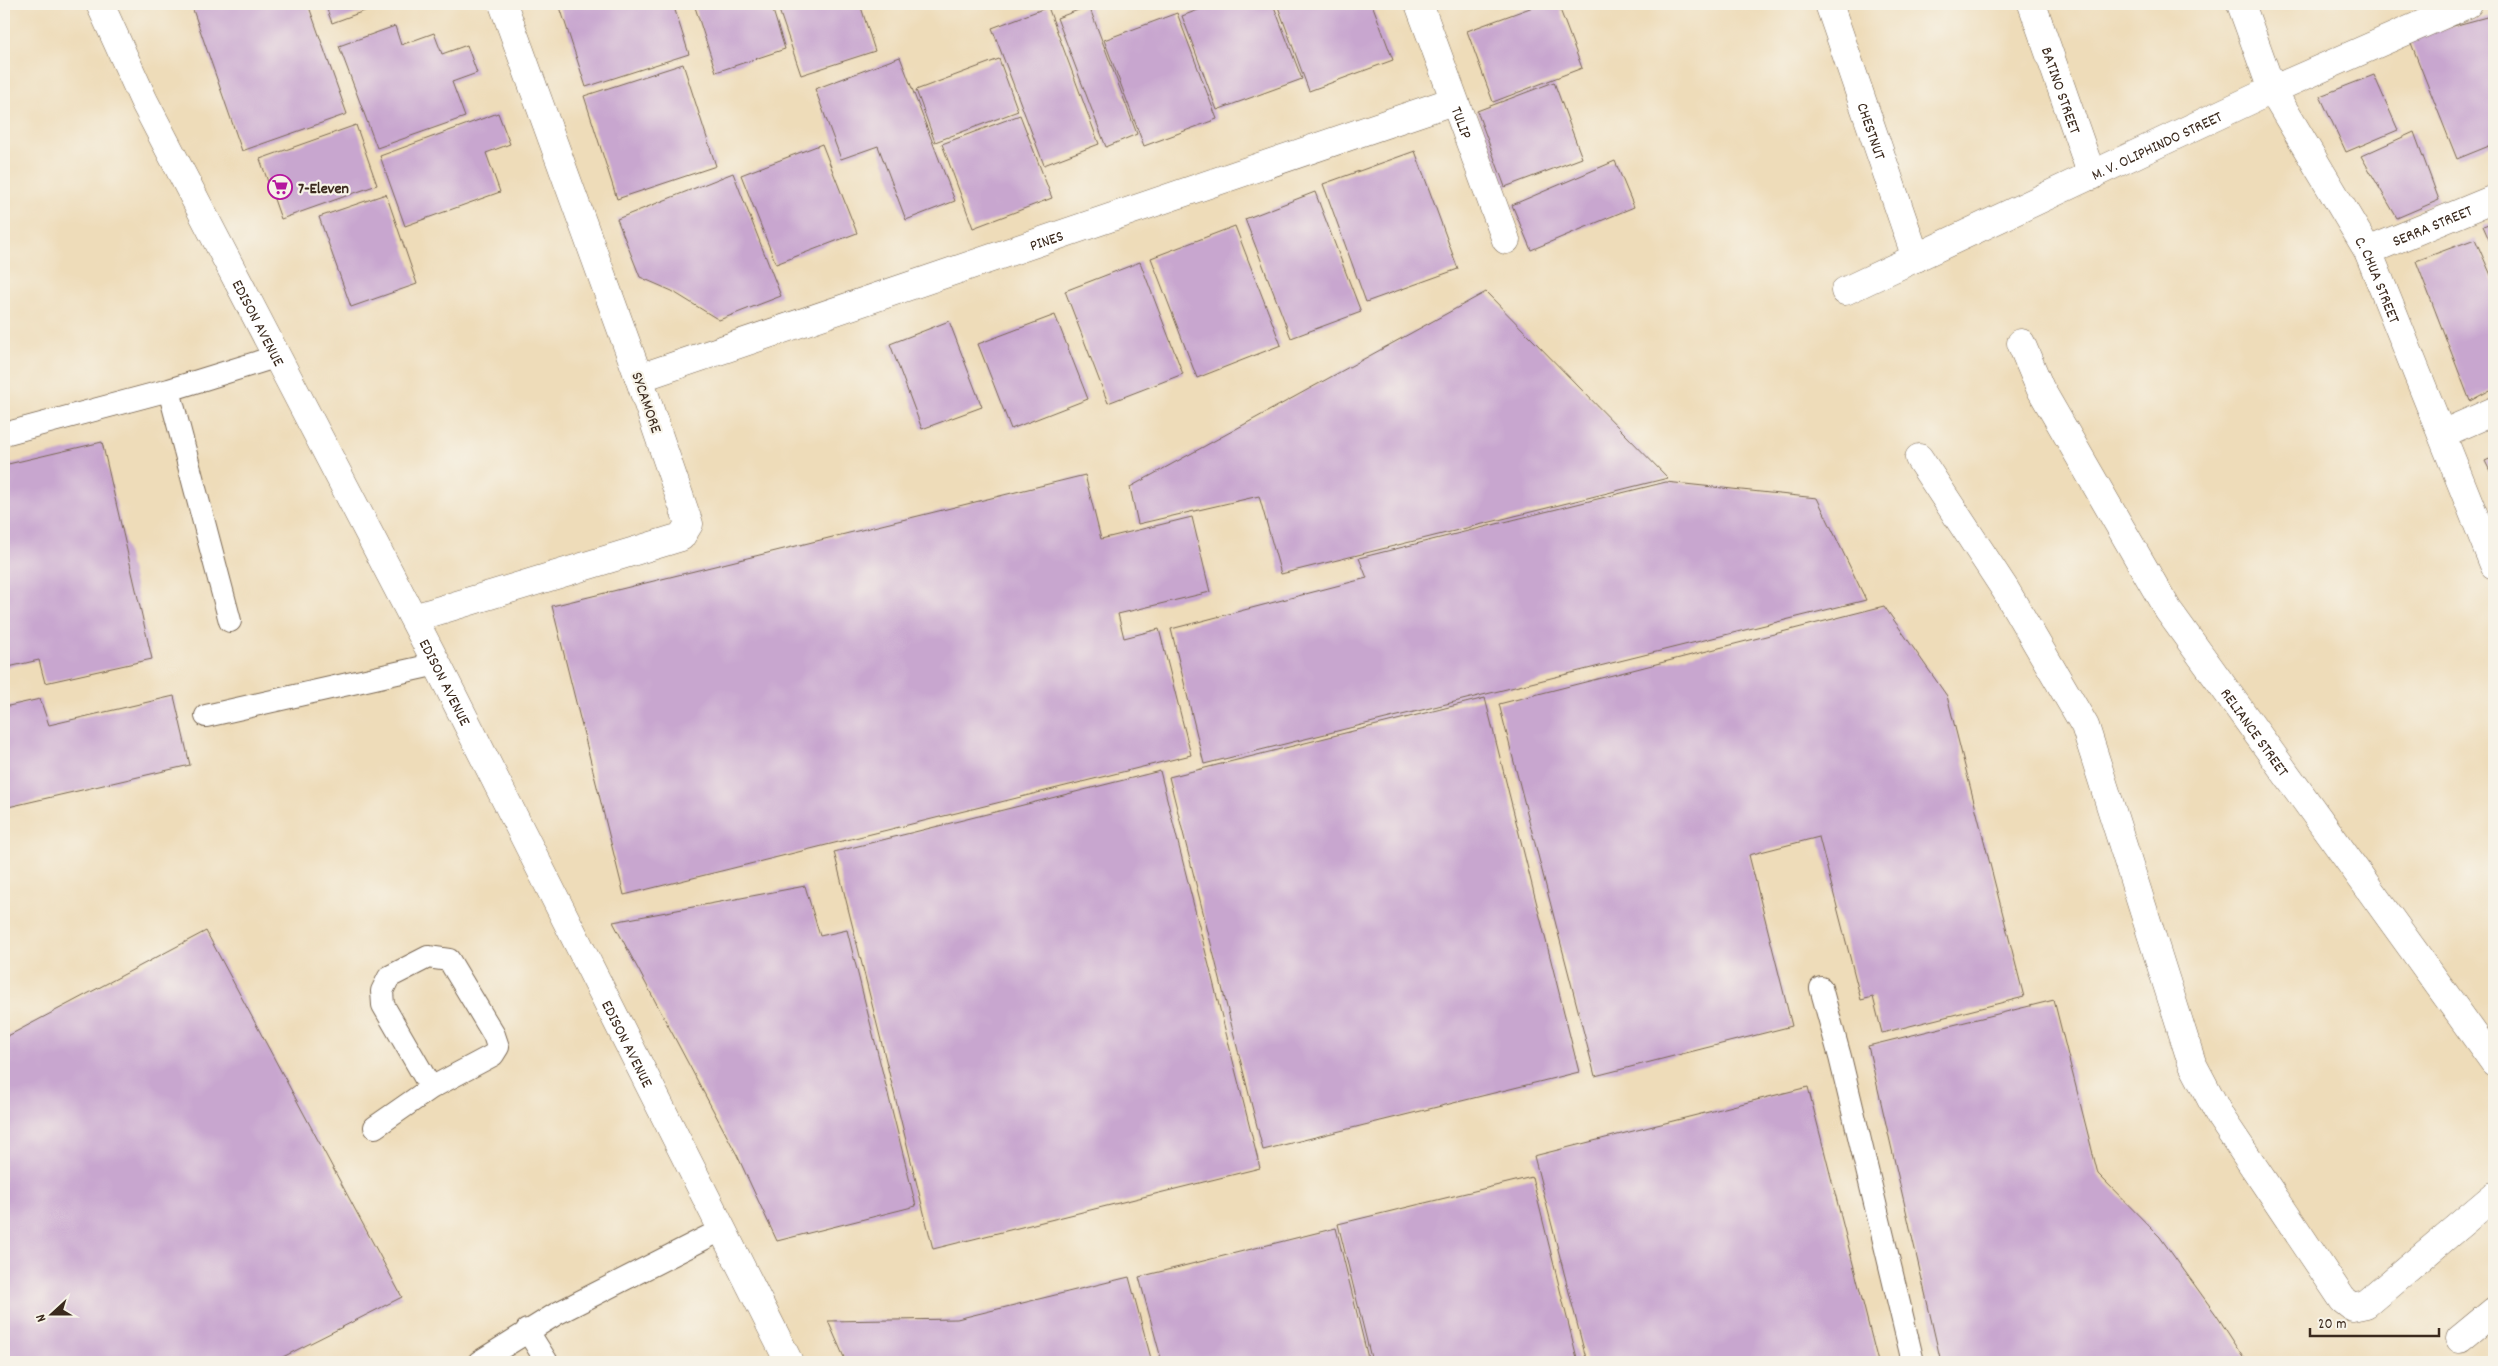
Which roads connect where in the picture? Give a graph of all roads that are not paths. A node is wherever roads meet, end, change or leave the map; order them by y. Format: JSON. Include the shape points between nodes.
{"nodes":[{"id":1,"x":100,"y":4,"type":"edge"},
{"id":2,"x":502,"y":4,"type":"edge"},
{"id":3,"x":1419,"y":4,"type":"edge"},
{"id":4,"x":1829,"y":4,"type":"edge"},
{"id":5,"x":2032,"y":4,"type":"edge"},
{"id":6,"x":2241,"y":4,"type":"edge"},
{"id":7,"x":2455,"y":7,"type":"edge"},
{"id":8,"x":2272,"y":90,"type":"junction"},
{"id":9,"x":1453,"y":101,"type":"junction"},
{"id":10,"x":2092,"y":176,"type":"junction"},
{"id":11,"x":2494,"y":200,"type":"edge"},
{"id":12,"x":1506,"y":240,"type":"dead end"},
{"id":13,"x":2368,"y":251,"type":"junction"},
{"id":14,"x":1916,"y":258,"type":"junction"},
{"id":15,"x":1845,"y":291,"type":"dead end"},
{"id":16,"x":2020,"y":344,"type":"dead end"},
{"id":17,"x":278,"y":356,"type":"junction"},
{"id":18,"x":640,"y":378,"type":"junction"},
{"id":19,"x":169,"y":390,"type":"junction"},
{"id":20,"x":2494,"y":411,"type":"edge"},
{"id":21,"x":4,"y":434,"type":"edge"},
{"id":22,"x":2442,"y":434,"type":"junction"},
{"id":23,"x":1919,"y":458,"type":"dead end"},
{"id":24,"x":2494,"y":565,"type":"edge"},
{"id":25,"x":414,"y":618,"type":"junction"},
{"id":26,"x":230,"y":621,"type":"dead end"},
{"id":27,"x":437,"y":664,"type":"junction"},
{"id":28,"x":206,"y":716,"type":"dead end"},
{"id":29,"x":1821,"y":988,"type":"dead end"},
{"id":30,"x":2494,"y":1062,"type":"edge"},
{"id":31,"x":431,"y":1088,"type":"junction"},
{"id":32,"x":375,"y":1127,"type":"dead end"},
{"id":33,"x":2494,"y":1196,"type":"edge"},
{"id":34,"x":722,"y":1230,"type":"junction"},
{"id":35,"x":2494,"y":1311,"type":"edge"},
{"id":36,"x":527,"y":1330,"type":"junction"},
{"id":37,"x":2460,"y":1339,"type":"dead end"},
{"id":38,"x":479,"y":1362,"type":"edge"},
{"id":39,"x":547,"y":1362,"type":"edge"},
{"id":40,"x":789,"y":1362,"type":"edge"},
{"id":41,"x":1913,"y":1362,"type":"edge"}],
"edges":[{"from":1,"to":17,"type":"street","name":"EDISON AVENUE","via":[[144,101]]},
{"from":2,"to":18,"type":"street","name":"SYCAMORE"},
{"from":3,"to":9,"type":"street","name":"TULIP"},
{"from":4,"to":14,"type":"street","name":"CHESTNUT"},
{"from":5,"to":10,"type":"street","name":"BATINO STREET"},
{"from":6,"to":8,"type":"street","name":"C. CHUA STREET"},
{"from":7,"to":8,"type":"street","name":"M. V. OLIPHINDO STREET"},
{"from":8,"to":10,"type":"street","name":"M. V. OLIPHINDO STREET"},
{"from":8,"to":13,"type":"street","name":"C. CHUA STREET"},
{"from":9,"to":12,"type":"street","name":"TULIP"},
{"from":9,"to":18,"type":"street","name":"PINES"},
{"from":10,"to":14,"type":"street","name":"M. V. OLIPHINDO STREET"},
{"from":11,"to":13,"type":"street","name":"SERRA STREET"},
{"from":13,"to":22,"type":"street","name":"C. CHUA STREET"},
{"from":14,"to":15,"type":"street","name":"M. V. OLIPHINDO STREET"},
{"from":16,"to":30,"type":"street","name":"RELIANCE STREET","via":[[2040,388],[2168,610]]},
{"from":17,"to":19,"type":"lane"},
{"from":17,"to":25,"type":"street","name":"EDISON AVENUE"},
{"from":18,"to":25,"type":"street","name":"SYCAMORE","via":[[686,510],[689,524],[681,537]]},
{"from":19,"to":21,"type":"lane"},
{"from":19,"to":26,"type":"lane"},
{"from":20,"to":22,"type":"street"},
{"from":22,"to":24,"type":"street","name":"C. CHUA STREET"},
{"from":23,"to":33,"type":"street","via":[[2005,589],[2085,726],[2192,1063],[2221,1118],[2343,1300],[2352,1307],[2366,1304]]},
{"from":25,"to":27,"type":"street","name":"EDISON AVENUE"},
{"from":27,"to":28,"type":"lane"},
{"from":27,"to":34,"type":"street","name":"EDISON AVENUE"},
{"from":29,"to":41,"type":"lane"},
{"from":31,"to":31,"type":"lane","via":[[383,1005],[382,991],[389,976],[428,957],[449,960],[498,1046],[493,1055]]},
{"from":31,"to":32,"type":"lane"},
{"from":34,"to":36,"type":"lane"},
{"from":34,"to":40,"type":"street","name":"EDISON AVENUE"},
{"from":35,"to":37,"type":"street"},
{"from":36,"to":38,"type":"lane"},
{"from":36,"to":39,"type":"lane"}]}
